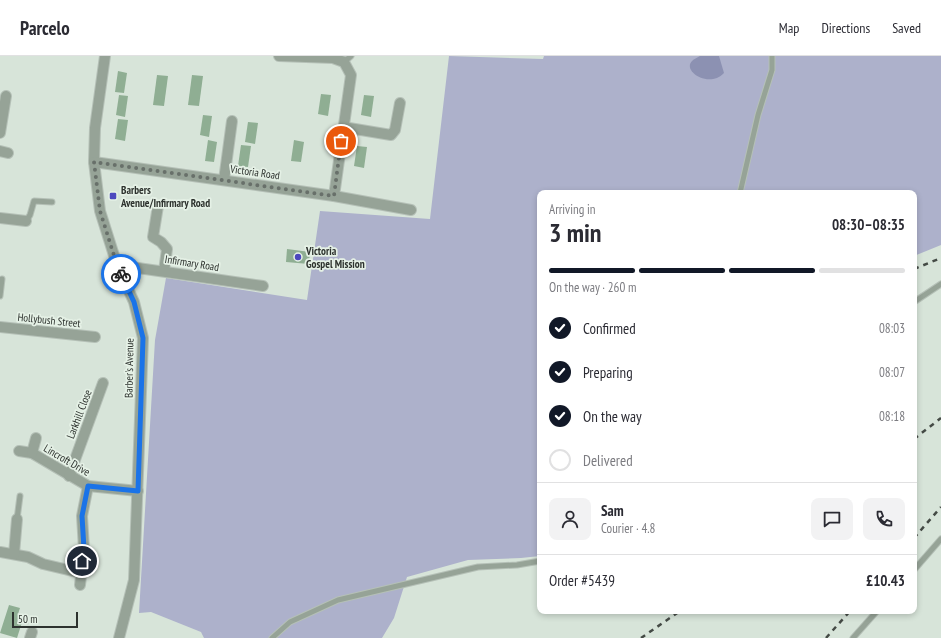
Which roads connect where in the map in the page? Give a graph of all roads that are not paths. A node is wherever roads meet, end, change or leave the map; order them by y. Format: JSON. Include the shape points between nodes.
{"nodes":[{"id":1,"x":105,"y":56,"type":"edge"},
{"id":2,"x":279,"y":56,"type":"edge"},
{"id":3,"x":772,"y":56,"type":"edge"},
{"id":4,"x":348,"y":59,"type":"edge"},
{"id":5,"x":6,"y":96,"type":"dead end"},
{"id":6,"x":400,"y":104,"type":"dead end"},
{"id":7,"x":232,"y":121,"type":"dead end"},
{"id":8,"x":343,"y":127,"type":"junction"},
{"id":9,"x":0,"y":133,"type":"edge"},
{"id":10,"x":94,"y":162,"type":"junction"},
{"id":11,"x":224,"y":180,"type":"junction"},
{"id":12,"x":741,"y":190,"type":"edge"},
{"id":13,"x":334,"y":196,"type":"junction"},
{"id":14,"x":52,"y":202,"type":"dead end"},
{"id":15,"x":158,"y":206,"type":"dead end"},
{"id":16,"x":411,"y":210,"type":"dead end"},
{"id":17,"x":0,"y":218,"type":"edge"},
{"id":18,"x":26,"y":222,"type":"joint"},
{"id":19,"x":117,"y":265,"type":"junction"},
{"id":20,"x":164,"y":271,"type":"junction"},
{"id":21,"x":2,"y":279,"type":"dead end"},
{"id":22,"x":941,"y":284,"type":"edge"},
{"id":23,"x":263,"y":286,"type":"dead end"},
{"id":24,"x":0,"y":296,"type":"edge"},
{"id":25,"x":917,"y":300,"type":"edge"},
{"id":26,"x":0,"y":327,"type":"edge"},
{"id":27,"x":95,"y":337,"type":"dead end"},
{"id":28,"x":103,"y":384,"type":"dead end"},
{"id":29,"x":36,"y":438,"type":"dead end"},
{"id":30,"x":19,"y":451,"type":"dead end"},
{"id":31,"x":32,"y":453,"type":"junction"},
{"id":32,"x":69,"y":476,"type":"junction"},
{"id":33,"x":88,"y":486,"type":"junction"},
{"id":34,"x":138,"y":491,"type":"junction"},
{"id":35,"x":20,"y":496,"type":"dead end"},
{"id":36,"x":18,"y":519,"type":"joint"},
{"id":37,"x":941,"y":539,"type":"edge"},
{"id":38,"x":0,"y":552,"type":"edge"},
{"id":39,"x":14,"y":554,"type":"junction"},
{"id":40,"x":537,"y":562,"type":"edge"},
{"id":41,"x":917,"y":567,"type":"edge"},
{"id":42,"x":81,"y":573,"type":"junction"},
{"id":43,"x":80,"y":585,"type":"dead end"},
{"id":44,"x":874,"y":614,"type":"edge"},
{"id":45,"x":119,"y":638,"type":"edge"},
{"id":46,"x":272,"y":638,"type":"edge"},
{"id":47,"x":853,"y":638,"type":"edge"}],
"edges":[{"from":1,"to":10,"type":"street","name":"Barber's Avenue","via":[[95,128]]},
{"from":2,"to":4,"type":"street"},
{"from":3,"to":12,"type":"lane","via":[[772,70],[758,115]]},
{"from":4,"to":8,"type":"street","via":[[351,75]]},
{"from":5,"to":9,"type":"street"},
{"from":6,"to":8,"type":"street","via":[[395,130],[391,135]]},
{"from":7,"to":11,"type":"street"},
{"from":8,"to":13,"type":"street"},
{"from":10,"to":11,"type":"street","name":"Victoria Road"},
{"from":10,"to":19,"type":"street","name":"Barber's Avenue","via":[[100,211]]},
{"from":11,"to":13,"type":"street","name":"Victoria Road"},
{"from":13,"to":16,"type":"street","name":"Victoria Road"},
{"from":14,"to":18,"type":"lane","via":[[34,201]]},
{"from":15,"to":20,"type":"street","via":[[153,236],[167,250]]},
{"from":17,"to":18,"type":"street"},
{"from":19,"to":20,"type":"street","name":"Infirmary Road"},
{"from":19,"to":34,"type":"street","name":"Barber's Avenue","via":[[134,302],[143,338]]},
{"from":20,"to":23,"type":"street","name":"Infirmary Road"},
{"from":21,"to":24,"type":"lane"},
{"from":22,"to":25,"type":"lane"},
{"from":26,"to":27,"type":"street","name":"Hollybush Street"},
{"from":28,"to":32,"type":"street","name":"Larkhill Close"},
{"from":29,"to":31,"type":"street","name":"Lincroft Drive"},
{"from":30,"to":31,"type":"street","name":"Lincroft Drive"},
{"from":31,"to":32,"type":"street","name":"Lincroft Drive"},
{"from":32,"to":33,"type":"street","name":"Lincroft Drive"},
{"from":33,"to":34,"type":"street","name":"Lincroft Drive"},
{"from":33,"to":42,"type":"street","via":[[82,516],[84,549]]},
{"from":34,"to":45,"type":"street","name":"Barber's Avenue","via":[[134,580]]},
{"from":35,"to":36,"type":"lane"},
{"from":36,"to":39,"type":"street"},
{"from":37,"to":41,"type":"lane"},
{"from":38,"to":39,"type":"street"},
{"from":39,"to":42,"type":"street"},
{"from":40,"to":46,"type":"lane","via":[[478,567],[338,600],[290,622]]},
{"from":42,"to":43,"type":"street"},
{"from":44,"to":47,"type":"lane"}]}
